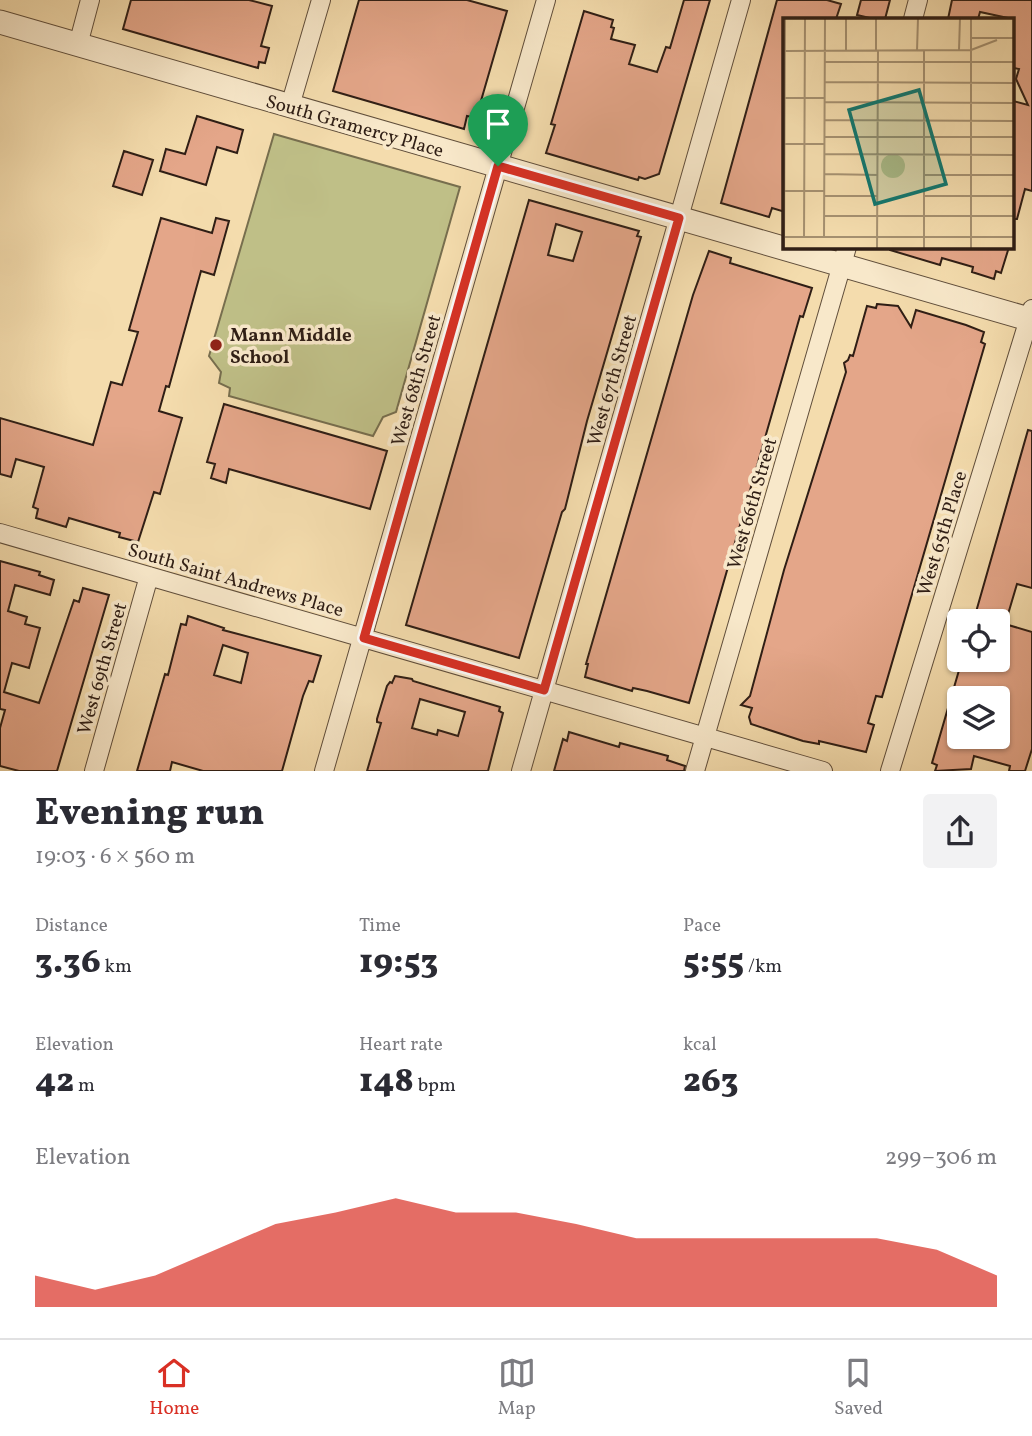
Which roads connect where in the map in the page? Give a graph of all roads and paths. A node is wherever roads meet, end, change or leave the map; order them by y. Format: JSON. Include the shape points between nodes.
{"nodes":[{"id":1,"x":90,"y":0,"type":"edge"},
{"id":2,"x":321,"y":0,"type":"edge"},
{"id":3,"x":546,"y":0,"type":"edge"},
{"id":4,"x":741,"y":0,"type":"edge"},
{"id":5,"x":918,"y":0,"type":"edge"},
{"id":6,"x":913,"y":18,"type":"edge"},
{"id":7,"x":0,"y":22,"type":"edge"},
{"id":8,"x":78,"y":44,"type":"junction"},
{"id":9,"x":289,"y":106,"type":"junction"},
{"id":10,"x":498,"y":166,"type":"junction"},
{"id":11,"x":679,"y":218,"type":"junction"},
{"id":12,"x":783,"y":242,"type":"edge"},
{"id":13,"x":809,"y":248,"type":"edge"},
{"id":14,"x":844,"y":256,"type":"edge"},
{"id":15,"x":1031,"y":316,"type":"edge"},
{"id":16,"x":0,"y":533,"type":"edge"},
{"id":17,"x":149,"y":576,"type":"junction"},
{"id":18,"x":364,"y":638,"type":"junction"},
{"id":19,"x":544,"y":690,"type":"junction"},
{"id":20,"x":705,"y":738,"type":"junction"},
{"id":21,"x":94,"y":771,"type":"edge"},
{"id":22,"x":324,"y":771,"type":"edge"},
{"id":23,"x":521,"y":771,"type":"edge"},
{"id":24,"x":695,"y":771,"type":"edge"},
{"id":25,"x":823,"y":771,"type":"edge"},
{"id":26,"x":890,"y":771,"type":"edge"}],
"edges":[{"from":1,"to":8,"type":"street"},
{"from":2,"to":9,"type":"street"},
{"from":3,"to":10,"type":"street","name":"West 68th Street"},
{"from":4,"to":11,"type":"street","name":"West 67th Street"},
{"from":5,"to":6,"type":"street"},
{"from":7,"to":8,"type":"street","name":"South Gramercy Place"},
{"from":8,"to":9,"type":"street","name":"South Gramercy Place"},
{"from":9,"to":10,"type":"street","name":"South Gramercy Place"},
{"from":10,"to":11,"type":"street","name":"South Gramercy Place"},
{"from":10,"to":18,"type":"street","name":"West 68th Street"},
{"from":11,"to":12,"type":"street","name":"South Gramercy Place"},
{"from":11,"to":19,"type":"street","name":"West 67th Street"},
{"from":13,"to":14,"type":"street","name":"South Gramercy Place"},
{"from":14,"to":15,"type":"street","name":"South Gramercy Place"},
{"from":14,"to":20,"type":"street","name":"West 66th Street"},
{"from":15,"to":26,"type":"street","name":"West 65th Place"},
{"from":16,"to":17,"type":"street","name":"South Saint Andrews Place"},
{"from":17,"to":18,"type":"street","name":"South Saint Andrews Place"},
{"from":17,"to":21,"type":"street","name":"West 69th Street"},
{"from":18,"to":19,"type":"street","name":"South Saint Andrews Place"},
{"from":18,"to":22,"type":"street","name":"West 68th Street"},
{"from":19,"to":20,"type":"street","name":"South Saint Andrews Place"},
{"from":19,"to":23,"type":"street","name":"West 67th Street"},
{"from":20,"to":24,"type":"street","name":"West 66th Street"},
{"from":20,"to":25,"type":"street","name":"South Saint Andrews Place"}]}
